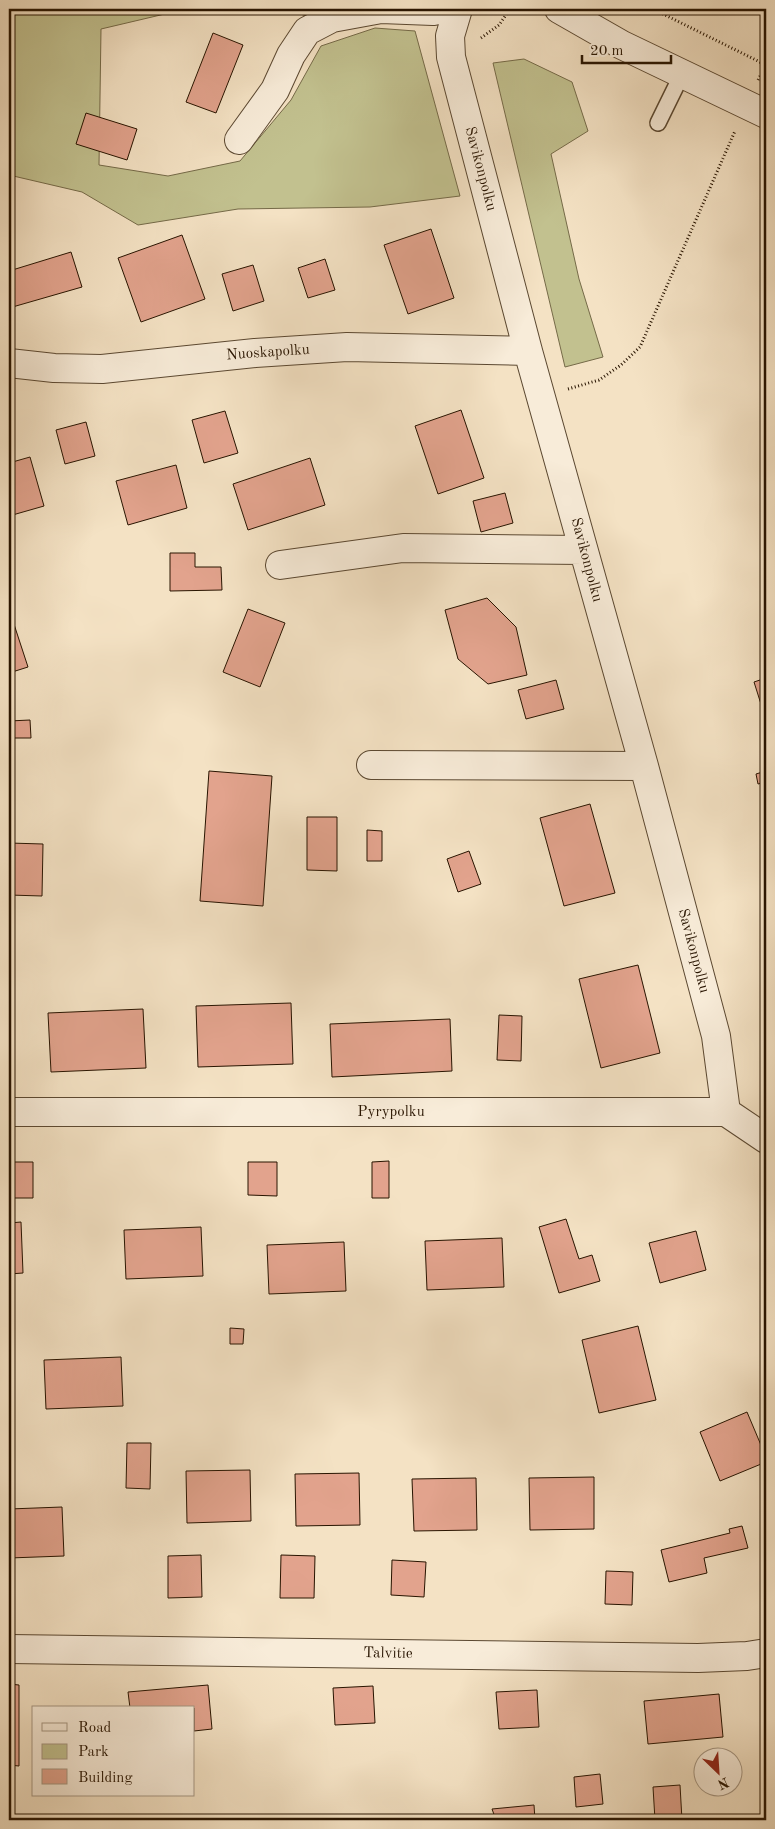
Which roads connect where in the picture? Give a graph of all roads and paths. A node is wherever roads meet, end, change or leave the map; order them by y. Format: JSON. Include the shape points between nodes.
{"nodes":[{"id":1,"x":442,"y":9,"type":"edge"},
{"id":2,"x":458,"y":9,"type":"edge"},
{"id":3,"x":559,"y":9,"type":"edge"},
{"id":4,"x":653,"y":9,"type":"edge"},
{"id":5,"x":766,"y":65,"type":"edge"},
{"id":6,"x":682,"y":74,"type":"junction"},
{"id":7,"x":756,"y":110,"type":"edge"},
{"id":8,"x":658,"y":123,"type":"dead end"},
{"id":9,"x":240,"y":140,"type":"dead end"},
{"id":10,"x":528,"y":352,"type":"junction"},
{"id":11,"x":9,"y":363,"type":"edge"},
{"id":12,"x":542,"y":398,"type":"junction"},
{"id":13,"x":583,"y":550,"type":"junction"},
{"id":14,"x":280,"y":565,"type":"dead end"},
{"id":15,"x":371,"y":765,"type":"dead end"},
{"id":16,"x":644,"y":766,"type":"junction"},
{"id":17,"x":9,"y":1112,"type":"edge"},
{"id":18,"x":726,"y":1112,"type":"junction"},
{"id":19,"x":766,"y":1139,"type":"edge"},
{"id":20,"x":9,"y":1649,"type":"edge"},
{"id":21,"x":766,"y":1653,"type":"edge"}],
"edges":[{"from":1,"to":9,"type":"street","via":[[381,10],[332,18],[307,31],[291,55],[275,90]]},
{"from":2,"to":10,"type":"street","name":"Savikonpolku","via":[[450,36],[451,57]]},
{"from":3,"to":6,"type":"street"},
{"from":4,"to":5,"type":"path"},
{"from":5,"to":7,"type":"path"},
{"from":6,"to":7,"type":"street"},
{"from":6,"to":8,"type":"lane"},
{"from":7,"to":12,"type":"path","via":[[640,347],[599,380]]},
{"from":10,"to":11,"type":"street","name":"Nuoskapolku","via":[[346,348],[255,353],[102,369]]},
{"from":10,"to":12,"type":"street","name":"Savikonpolku"},
{"from":12,"to":13,"type":"street","name":"Savikonpolku"},
{"from":13,"to":14,"type":"street","via":[[403,548]]},
{"from":13,"to":16,"type":"street","name":"Savikonpolku"},
{"from":15,"to":16,"type":"street"},
{"from":16,"to":18,"type":"street","name":"Savikonpolku","via":[[716,1036]]},
{"from":17,"to":18,"type":"street","name":"Pyrypolku"},
{"from":18,"to":19,"type":"street"},
{"from":20,"to":21,"type":"street","name":"Talvitie","via":[[698,1658]]}]}
